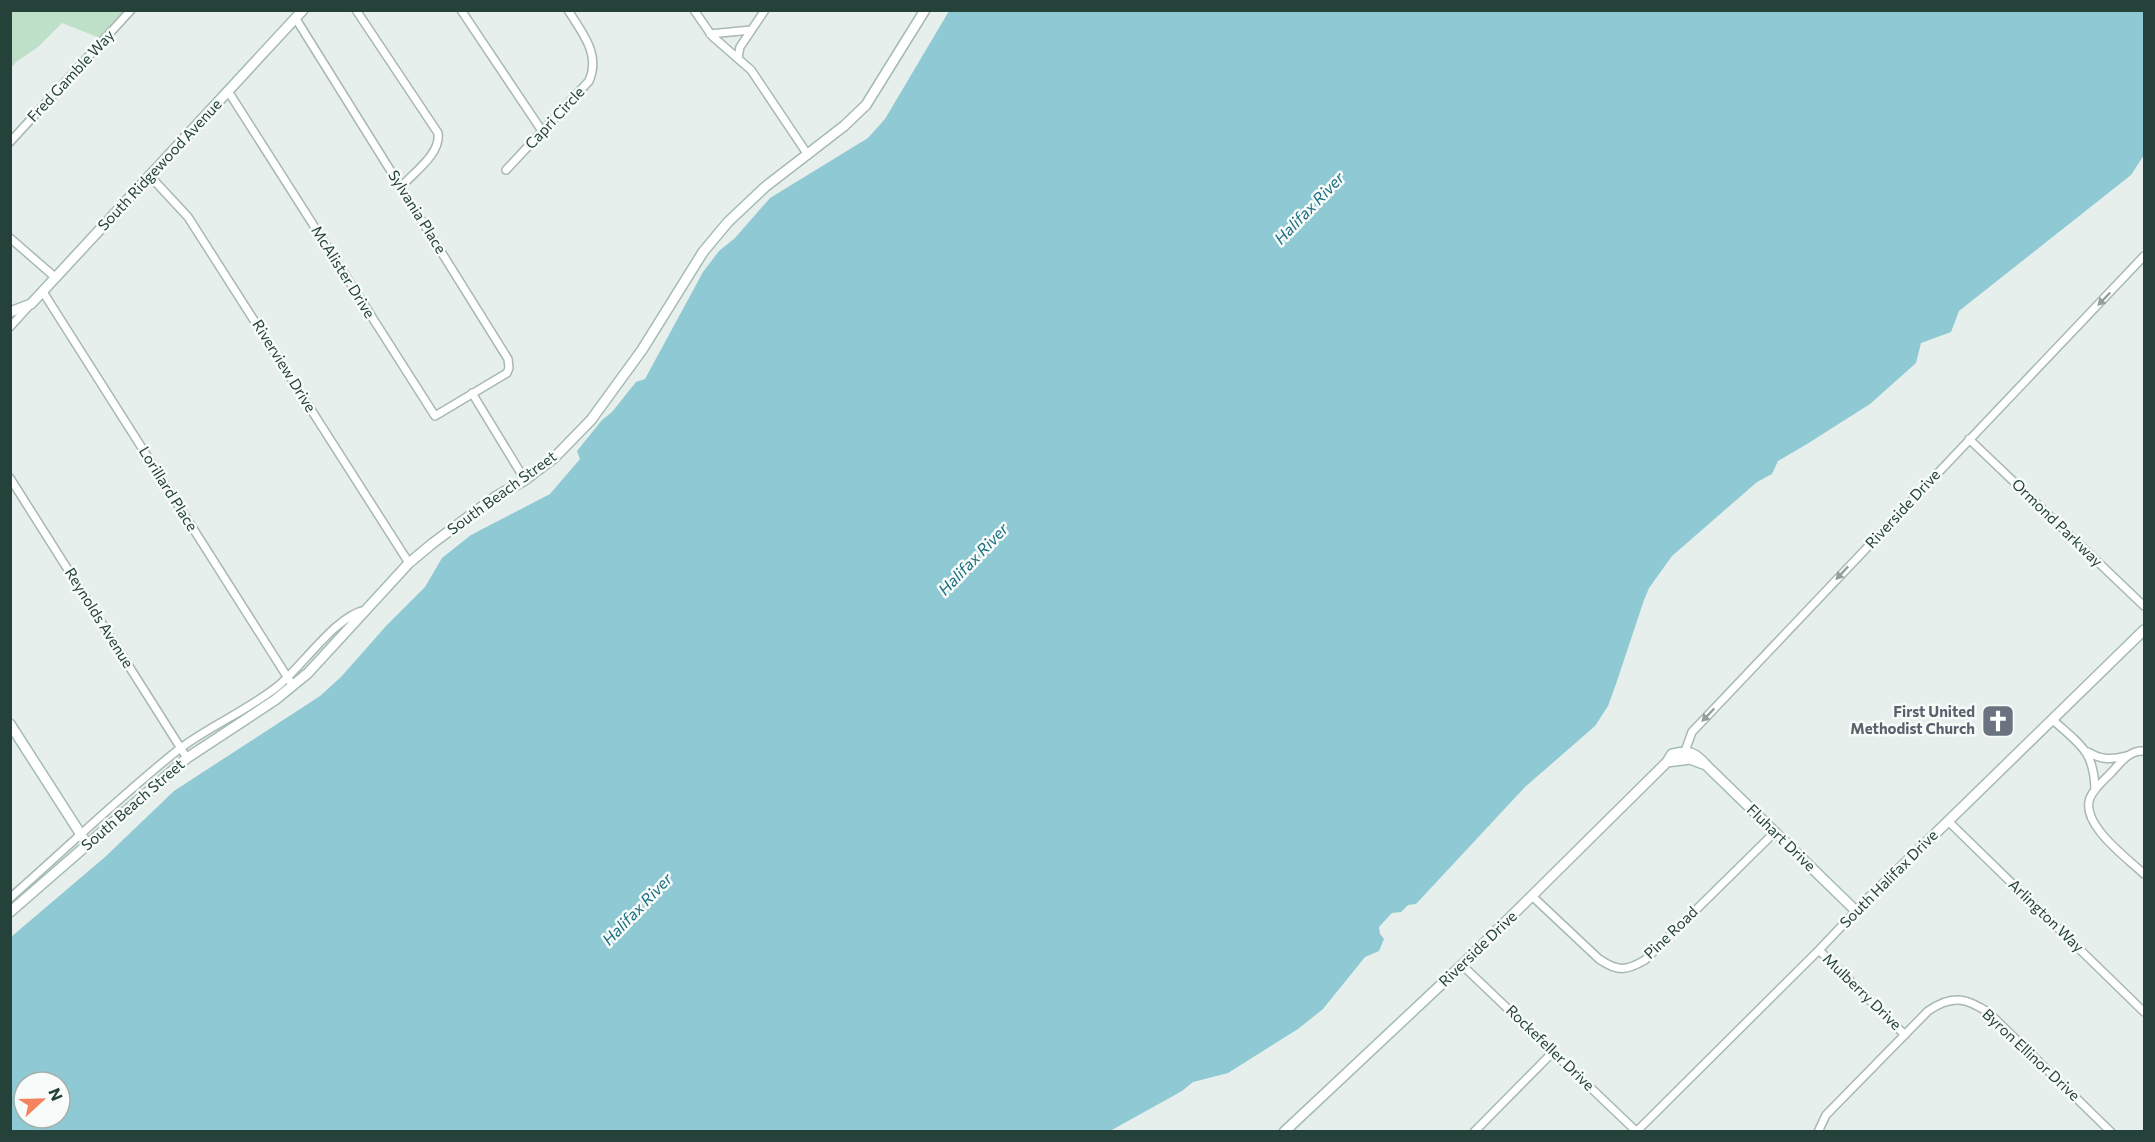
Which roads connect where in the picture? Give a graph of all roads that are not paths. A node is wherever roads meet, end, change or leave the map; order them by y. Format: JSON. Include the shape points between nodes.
{"nodes":[{"id":1,"x":131,"y":10,"type":"edge"},
{"id":2,"x":303,"y":10,"type":"edge"},
{"id":3,"x":356,"y":10,"type":"edge"},
{"id":4,"x":461,"y":10,"type":"edge"},
{"id":5,"x":568,"y":10,"type":"edge"},
{"id":6,"x":694,"y":10,"type":"edge"},
{"id":7,"x":765,"y":10,"type":"edge"},
{"id":8,"x":925,"y":10,"type":"edge"},
{"id":9,"x":296,"y":19,"type":"junction"},
{"id":10,"x":751,"y":30,"type":"junction"},
{"id":11,"x":710,"y":34,"type":"junction"},
{"id":12,"x":738,"y":58,"type":"junction"},
{"id":13,"x":228,"y":92,"type":"junction"},
{"id":14,"x":542,"y":131,"type":"junction"},
{"id":15,"x":10,"y":142,"type":"edge"},
{"id":16,"x":808,"y":155,"type":"junction"},
{"id":17,"x":506,"y":170,"type":"dead end"},
{"id":18,"x":150,"y":176,"type":"junction"},
{"id":19,"x":401,"y":187,"type":"junction"},
{"id":20,"x":10,"y":238,"type":"edge"},
{"id":21,"x":2145,"y":256,"type":"edge"},
{"id":22,"x":56,"y":278,"type":"junction"},
{"id":23,"x":43,"y":292,"type":"junction"},
{"id":24,"x":31,"y":304,"type":"junction"},
{"id":25,"x":10,"y":312,"type":"edge"},
{"id":26,"x":10,"y":327,"type":"edge"},
{"id":27,"x":472,"y":393,"type":"junction"},
{"id":28,"x":1969,"y":439,"type":"junction"},
{"id":29,"x":10,"y":478,"type":"edge"},
{"id":30,"x":525,"y":480,"type":"junction"},
{"id":31,"x":409,"y":563,"type":"junction"},
{"id":32,"x":2145,"y":606,"type":"edge"},
{"id":33,"x":366,"y":610,"type":"junction"},
{"id":34,"x":2145,"y":630,"type":"edge"},
{"id":35,"x":287,"y":678,"type":"junction"},
{"id":36,"x":293,"y":686,"type":"junction"},
{"id":37,"x":2053,"y":720,"type":"junction"},
{"id":38,"x":10,"y":724,"type":"edge"},
{"id":39,"x":181,"y":748,"type":"junction"},
{"id":40,"x":2086,"y":751,"type":"junction"},
{"id":41,"x":2145,"y":751,"type":"edge"},
{"id":42,"x":1683,"y":755,"type":"junction"},
{"id":43,"x":2127,"y":756,"type":"junction"},
{"id":44,"x":186,"y":758,"type":"junction"},
{"id":45,"x":2095,"y":790,"type":"junction"},
{"id":46,"x":1948,"y":821,"type":"junction"},
{"id":47,"x":1774,"y":833,"type":"junction"},
{"id":48,"x":84,"y":840,"type":"junction"},
{"id":49,"x":2145,"y":874,"type":"edge"},
{"id":50,"x":1532,"y":896,"type":"junction"},
{"id":51,"x":10,"y":898,"type":"edge"},
{"id":52,"x":1856,"y":911,"type":"junction"},
{"id":53,"x":10,"y":912,"type":"edge"},
{"id":54,"x":1819,"y":950,"type":"junction"},
{"id":55,"x":1462,"y":965,"type":"junction"},
{"id":56,"x":2145,"y":1012,"type":"edge"},
{"id":57,"x":1905,"y":1035,"type":"junction"},
{"id":58,"x":1553,"y":1052,"type":"junction"},
{"id":59,"x":1284,"y":1131,"type":"edge"},
{"id":60,"x":1474,"y":1131,"type":"edge"},
{"id":61,"x":1636,"y":1131,"type":"edge"},
{"id":62,"x":1818,"y":1131,"type":"edge"},
{"id":63,"x":2111,"y":1131,"type":"edge"}],
"edges":[{"from":1,"to":15,"type":"street","name":"Fred Gamble Way"},
{"from":2,"to":9,"type":"street","name":"South Ridgewood Avenue"},
{"from":3,"to":19,"type":"street","via":[[438,133],[439,142],[433,153]]},
{"from":4,"to":14,"type":"street"},
{"from":5,"to":14,"type":"street","name":"Capri Circle","via":[[589,43],[594,61],[589,81]]},
{"from":6,"to":11,"type":"street"},
{"from":7,"to":10,"type":"street"},
{"from":8,"to":16,"type":"street","name":"South Beach Street","via":[[866,105]]},
{"from":9,"to":13,"type":"street","name":"South Ridgewood Avenue"},
{"from":9,"to":19,"type":"street","name":"Sylvania Place"},
{"from":10,"to":11,"type":"street"},
{"from":10,"to":12,"type":"street"},
{"from":11,"to":12,"type":"street"},
{"from":12,"to":16,"type":"street","via":[[751,70]]},
{"from":13,"to":18,"type":"street","name":"South Ridgewood Avenue"},
{"from":13,"to":27,"type":"street","name":"McAlister Drive","via":[[435,416]]},
{"from":14,"to":17,"type":"street","name":"Capri Circle"},
{"from":16,"to":30,"type":"street","name":"South Beach Street","via":[[765,187],[728,222],[703,252],[642,350],[591,420],[554,458]]},
{"from":18,"to":22,"type":"street","name":"South Ridgewood Avenue"},
{"from":18,"to":31,"type":"street","name":"Riverview Drive","via":[[189,217]]},
{"from":19,"to":27,"type":"street","name":"Sylvania Place","via":[[508,359],[507,373]]},
{"from":20,"to":22,"type":"street"},
{"from":21,"to":28,"type":"street","name":"Riverside Drive","one_way":true},
{"from":22,"to":23,"type":"street","name":"South Ridgewood Avenue"},
{"from":23,"to":24,"type":"street","name":"South Ridgewood Avenue"},
{"from":23,"to":35,"type":"street","name":"Lorillard Place"},
{"from":24,"to":25,"type":"street","name":"South Ridgewood Avenue"},
{"from":24,"to":26,"type":"street"},
{"from":27,"to":30,"type":"street"},
{"from":28,"to":32,"type":"street","name":"Ormond Parkway"},
{"from":28,"to":42,"type":"street","name":"Riverside Drive","one_way":true,"via":[[1692,732]]},
{"from":29,"to":39,"type":"street","name":"Reynolds Avenue"},
{"from":30,"to":31,"type":"street","name":"South Beach Street","via":[[479,508]]},
{"from":31,"to":33,"type":"street","name":"South Beach Street"},
{"from":33,"to":35,"type":"street","via":[[340,623]]},
{"from":33,"to":36,"type":"street","name":"South Beach Street"},
{"from":34,"to":37,"type":"street","name":"South Halifax Drive"},
{"from":35,"to":36,"type":"street","name":"Lorillard Place"},
{"from":35,"to":39,"type":"street"},
{"from":36,"to":44,"type":"street","name":"South Beach Street"},
{"from":37,"to":40,"type":"street"},
{"from":37,"to":46,"type":"street","name":"South Halifax Drive"},
{"from":38,"to":48,"type":"street"},
{"from":39,"to":44,"type":"street","name":"Reynolds Avenue"},
{"from":39,"to":48,"type":"street"},
{"from":40,"to":43,"type":"street","via":[[2097,758]]},
{"from":40,"to":45,"type":"street","via":[[2093,763]]},
{"from":41,"to":43,"type":"street"},
{"from":42,"to":47,"type":"street","name":"Fluhart Drive","via":[[1697,754]]},
{"from":42,"to":50,"type":"street","name":"Riverside Drive","via":[[1672,754]]},
{"from":43,"to":45,"type":"street"},
{"from":44,"to":48,"type":"street","name":"South Beach Street"},
{"from":45,"to":49,"type":"street","via":[[2089,800],[2091,820]]},
{"from":46,"to":52,"type":"street","name":"South Halifax Drive"},
{"from":46,"to":56,"type":"street","name":"Arlington Way"},
{"from":47,"to":50,"type":"street","name":"Pine Road","via":[[1645,960],[1623,970],[1599,959]]},
{"from":47,"to":52,"type":"street","name":"Fluhart Drive"},
{"from":48,"to":51,"type":"street"},
{"from":48,"to":53,"type":"street","name":"South Beach Street"},
{"from":50,"to":55,"type":"street","name":"Riverside Drive"},
{"from":52,"to":54,"type":"street","name":"South Halifax Drive"},
{"from":54,"to":57,"type":"street","name":"Mulberry Drive"},
{"from":54,"to":61,"type":"street","name":"South Halifax Drive"},
{"from":55,"to":58,"type":"street","name":"Rockefeller Drive"},
{"from":55,"to":59,"type":"street","name":"Riverside Drive"},
{"from":57,"to":62,"type":"street","name":"Byron Ellinor Drive","via":[[1826,1115]]},
{"from":57,"to":63,"type":"street","name":"Byron Ellinor Drive","via":[[1936,1005],[1954,999],[1975,1004]]},
{"from":58,"to":60,"type":"street"},
{"from":58,"to":61,"type":"street","name":"Rockefeller Drive"}]}
